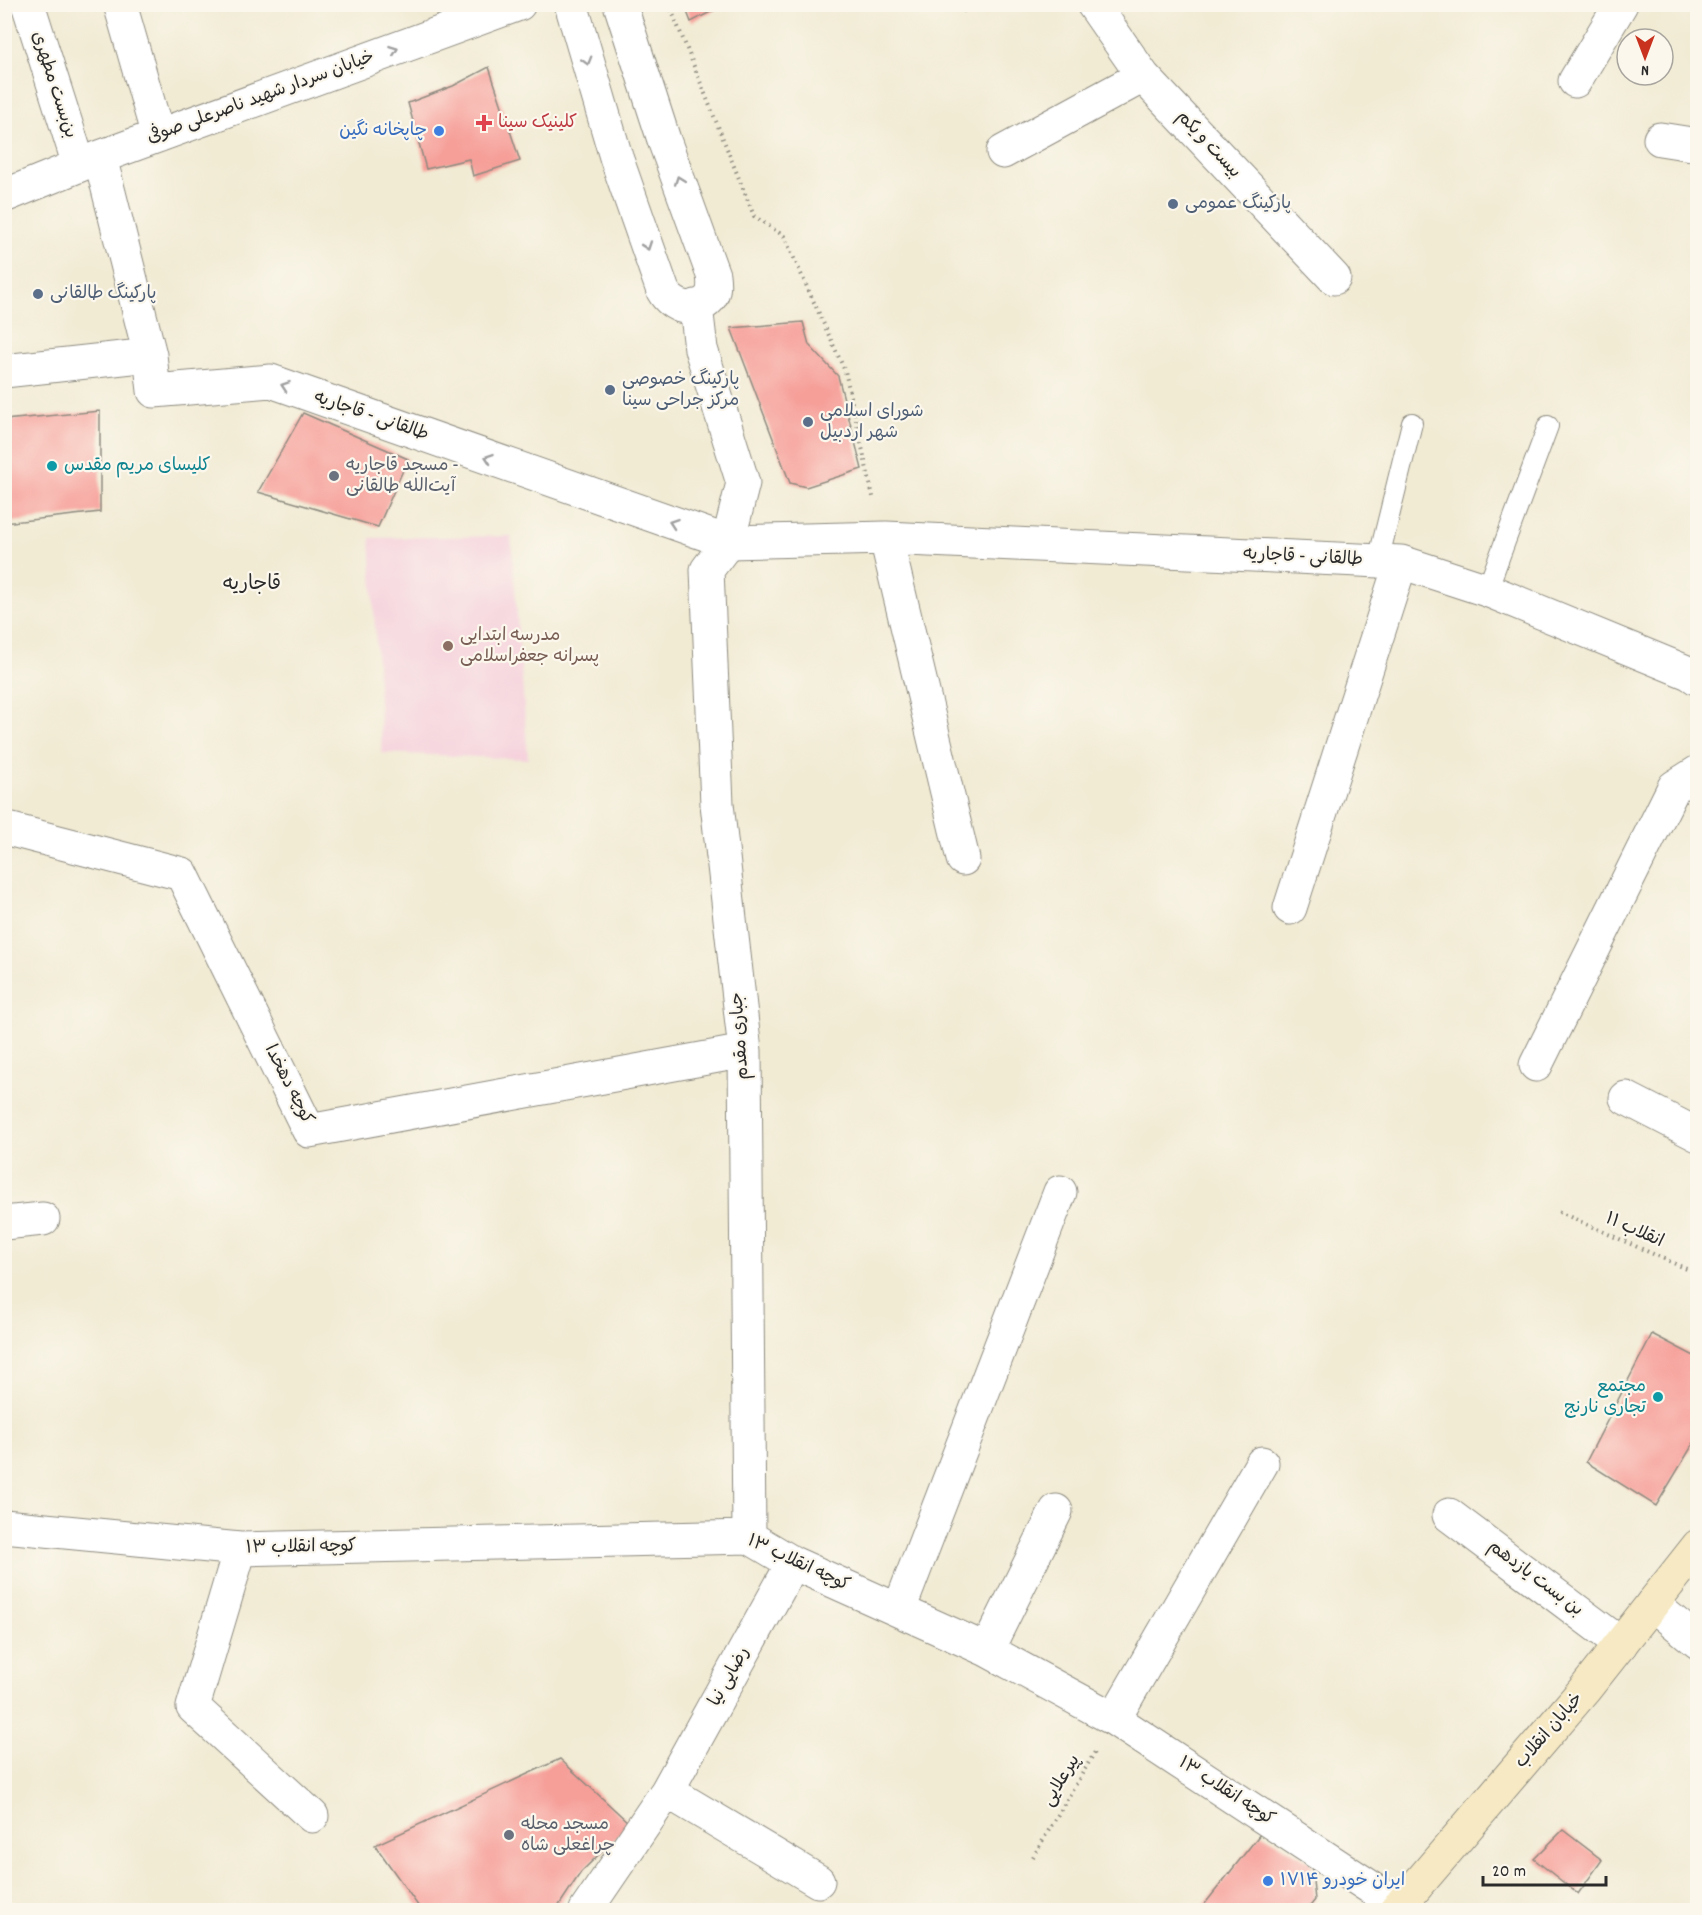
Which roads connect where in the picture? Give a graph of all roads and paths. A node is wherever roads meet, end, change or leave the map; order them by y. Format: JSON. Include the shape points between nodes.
{"nodes":[{"id":1,"x":28,"y":4,"type":"edge"},
{"id":2,"x":120,"y":4,"type":"edge"},
{"id":3,"x":519,"y":4,"type":"edge"},
{"id":4,"x":571,"y":4,"type":"edge"},
{"id":5,"x":620,"y":4,"type":"edge"},
{"id":6,"x":669,"y":4,"type":"edge"},
{"id":7,"x":1093,"y":4,"type":"edge"},
{"id":8,"x":1621,"y":4,"type":"edge"},
{"id":9,"x":1143,"y":76,"type":"junction"},
{"id":10,"x":1575,"y":81,"type":"dead end"},
{"id":11,"x":158,"y":136,"type":"junction"},
{"id":12,"x":1660,"y":139,"type":"dead end"},
{"id":13,"x":1698,"y":145,"type":"edge"},
{"id":14,"x":1003,"y":152,"type":"dead end"},
{"id":15,"x":90,"y":161,"type":"junction"},
{"id":16,"x":4,"y":196,"type":"edge"},
{"id":17,"x":1334,"y":278,"type":"dead end"},
{"id":18,"x":696,"y":306,"type":"junction"},
{"id":19,"x":150,"y":355,"type":"junction"},
{"id":20,"x":4,"y":371,"type":"edge"},
{"id":21,"x":1412,"y":423,"type":"dead end"},
{"id":22,"x":1548,"y":426,"type":"dead end"},
{"id":23,"x":886,"y":538,"type":"junction"},
{"id":24,"x":728,"y":542,"type":"junction"},
{"id":25,"x":1389,"y":562,"type":"junction"},
{"id":26,"x":1487,"y":590,"type":"junction"},
{"id":27,"x":1698,"y":679,"type":"edge"},
{"id":28,"x":1698,"y":772,"type":"edge"},
{"id":29,"x":4,"y":828,"type":"edge"},
{"id":30,"x":963,"y":859,"type":"dead end"},
{"id":31,"x":1290,"y":908,"type":"dead end"},
{"id":32,"x":745,"y":1051,"type":"junction"},
{"id":33,"x":1536,"y":1065,"type":"dead end"},
{"id":34,"x":1626,"y":1098,"type":"dead end"},
{"id":35,"x":1698,"y":1135,"type":"edge"},
{"id":36,"x":1060,"y":1192,"type":"dead end"},
{"id":37,"x":1560,"y":1212,"type":"dead end"},
{"id":38,"x":43,"y":1219,"type":"dead end"},
{"id":39,"x":4,"y":1223,"type":"edge"},
{"id":40,"x":1698,"y":1274,"type":"edge"},
{"id":41,"x":1262,"y":1463,"type":"dead end"},
{"id":42,"x":1056,"y":1510,"type":"dead end"},
{"id":43,"x":1449,"y":1515,"type":"dead end"},
{"id":44,"x":4,"y":1526,"type":"edge"},
{"id":45,"x":749,"y":1537,"type":"junction"},
{"id":46,"x":1698,"y":1546,"type":"edge"},
{"id":47,"x":240,"y":1549,"type":"junction"},
{"id":48,"x":793,"y":1563,"type":"junction"},
{"id":49,"x":1652,"y":1604,"type":"junction"},
{"id":50,"x":899,"y":1610,"type":"junction"},
{"id":51,"x":1698,"y":1642,"type":"edge"},
{"id":52,"x":1620,"y":1644,"type":"junction"},
{"id":53,"x":987,"y":1650,"type":"junction"},
{"id":54,"x":1114,"y":1719,"type":"junction"},
{"id":55,"x":668,"y":1791,"type":"junction"},
{"id":56,"x":312,"y":1816,"type":"dead end"},
{"id":57,"x":1033,"y":1857,"type":"dead end"},
{"id":58,"x":818,"y":1881,"type":"dead end"},
{"id":59,"x":1398,"y":1908,"type":"edge"},
{"id":60,"x":586,"y":1911,"type":"edge"}],
"edges":[{"from":1,"to":15,"type":"street","name":"بن‌بست مطهری"},
{"from":2,"to":11,"type":"street"},
{"from":11,"to":3,"type":"street","name":"خیابان سردار شهید ناصرعلی صوفی","one_way":true},
{"from":4,"to":18,"type":"street","one_way":true,"via":[[615,157],[663,291],[675,305]]},
{"from":18,"to":5,"type":"street","one_way":true,"via":[[709,298],[714,275]]},
{"from":6,"to":23,"type":"path","via":[[754,216],[784,236],[845,370],[875,506]]},
{"from":7,"to":9,"type":"street","name":"بیست و یکم"},
{"from":8,"to":10,"type":"street"},
{"from":9,"to":14,"type":"street"},
{"from":9,"to":17,"type":"street","name":"بیست و یکم"},
{"from":11,"to":15,"type":"street","name":"خیابان سردار شهید ناصرعلی صوفی"},
{"from":12,"to":13,"type":"street"},
{"from":15,"to":16,"type":"street","name":"خیابان سردار شهید ناصرعلی صوفی"},
{"from":15,"to":19,"type":"street","name":"طالقانی - قاجاریه"},
{"from":18,"to":24,"type":"street","via":[[701,349],[743,483]]},
{"from":19,"to":20,"type":"street"},
{"from":24,"to":19,"type":"street","name":"طالقانی - قاجاریه","one_way":true,"via":[[271,381],[154,391]]},
{"from":21,"to":25,"type":"lane"},
{"from":22,"to":26,"type":"lane"},
{"from":23,"to":24,"type":"street","name":"طالقانی - قاجاریه"},
{"from":23,"to":25,"type":"street","name":"طالقانی - قاجاریه"},
{"from":23,"to":30,"type":"street"},
{"from":24,"to":32,"type":"street","name":"جباری مقدم","via":[[707,570],[717,804]]},
{"from":25,"to":26,"type":"street","name":"طالقانی - قاجاریه"},
{"from":25,"to":31,"type":"street"},
{"from":26,"to":27,"type":"street","name":"طالقانی - قاجاریه"},
{"from":28,"to":33,"type":"street","via":[[1674,787]]},
{"from":29,"to":32,"type":"street","name":"کوچه دهخدا","via":[[182,874],[309,1131]]},
{"from":32,"to":45,"type":"street","name":"جباری مقدم"},
{"from":34,"to":35,"type":"street"},
{"from":36,"to":50,"type":"street"},
{"from":37,"to":40,"type":"path","name":"انقلاب ۱۱"},
{"from":38,"to":39,"type":"street"},
{"from":41,"to":54,"type":"street"},
{"from":42,"to":53,"type":"street"},
{"from":43,"to":52,"type":"street","name":"بن بست یازدهم"},
{"from":44,"to":47,"type":"street","name":"کوچه انقلاب ۱۳"},
{"from":45,"to":47,"type":"street","name":"کوچه انقلاب ۱۳"},
{"from":45,"to":48,"type":"street","name":"کوچه انقلاب ۱۳"},
{"from":46,"to":49,"type":"main road","name":"خیابان انقلاب"},
{"from":47,"to":56,"type":"street","via":[[193,1707]]},
{"from":48,"to":50,"type":"street","name":"کوچه انقلاب ۱۳"},
{"from":48,"to":55,"type":"street","name":"رضایی نیا"},
{"from":49,"to":51,"type":"street"},
{"from":49,"to":52,"type":"main road","name":"خیابان انقلاب"},
{"from":50,"to":53,"type":"street","name":"کوچه انقلاب ۱۳"},
{"from":52,"to":59,"type":"main road","name":"خیابان انقلاب"},
{"from":53,"to":54,"type":"street","name":"کوچه انقلاب ۱۳"},
{"from":54,"to":57,"type":"path","name":"پیرعلایی"},
{"from":54,"to":59,"type":"street","name":"کوچه انقلاب ۱۳"},
{"from":55,"to":58,"type":"street"},
{"from":55,"to":60,"type":"street","name":"رضایی نیا"}]}
